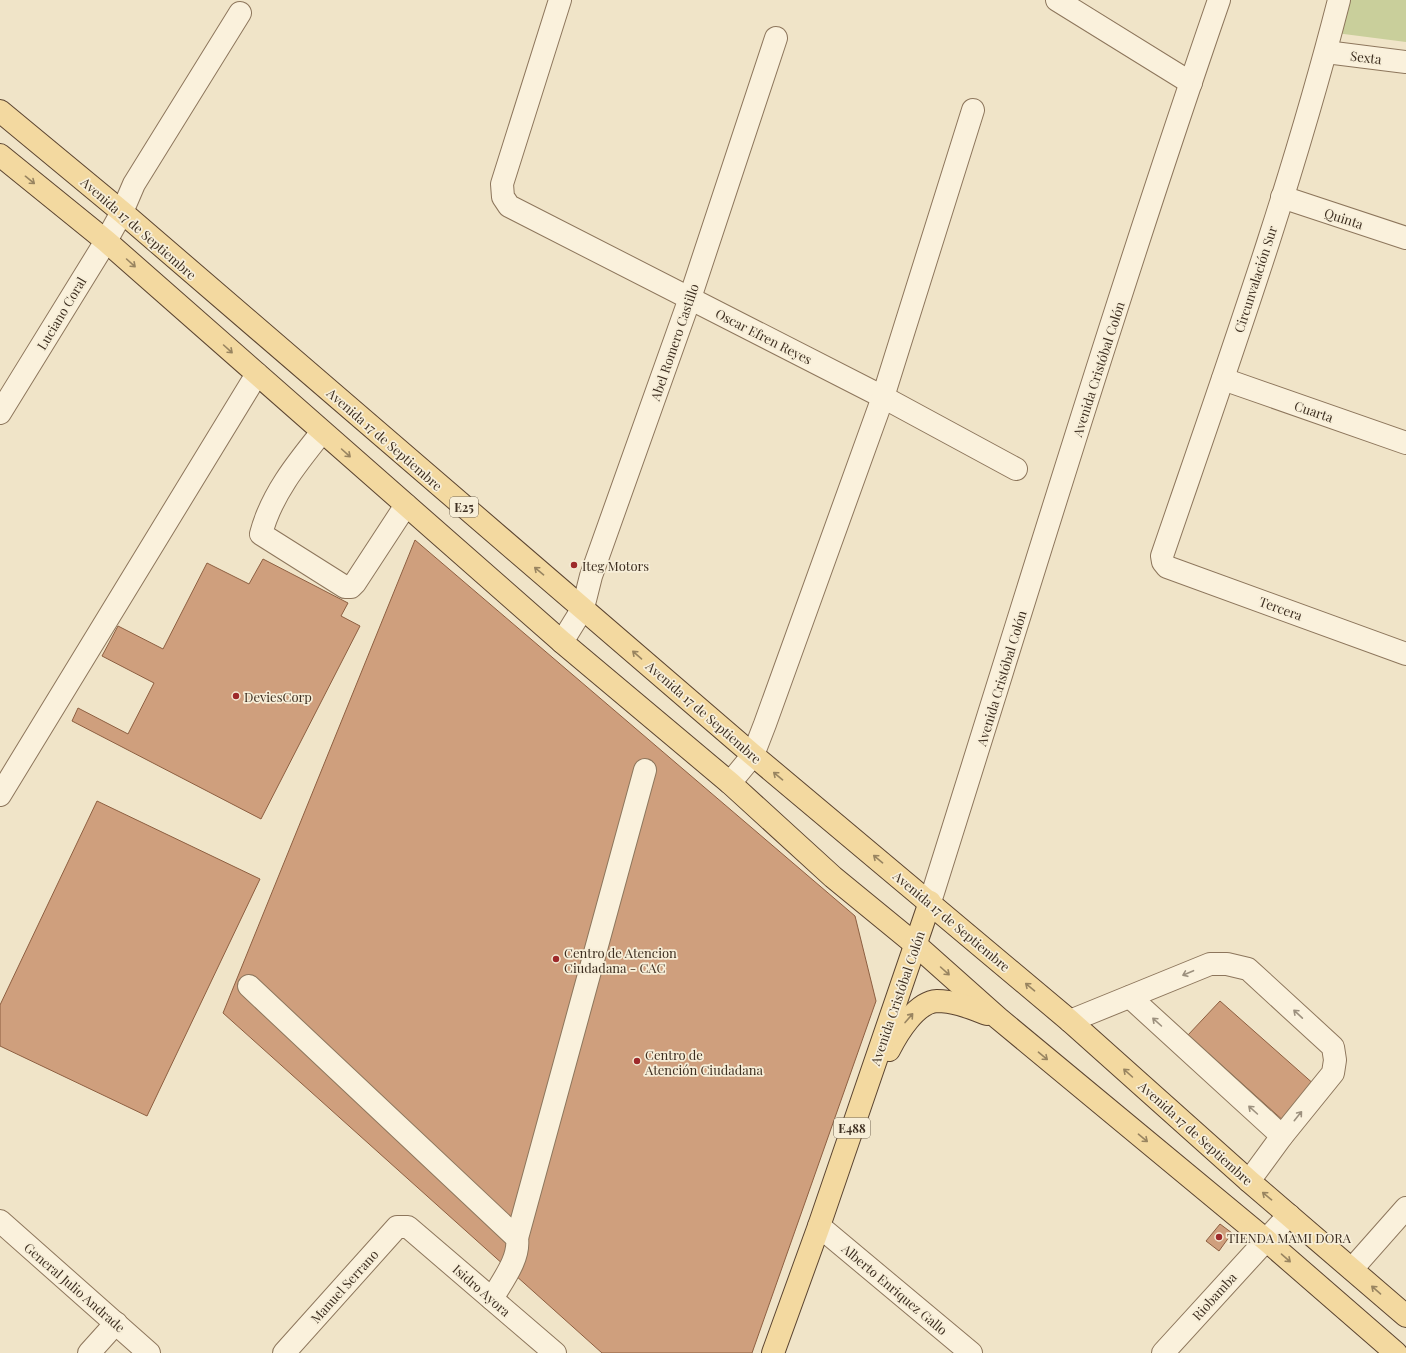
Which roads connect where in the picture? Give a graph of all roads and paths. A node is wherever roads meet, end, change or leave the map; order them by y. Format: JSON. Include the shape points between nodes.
{"nodes":[{"id":1,"x":560,"y":0,"type":"edge"},
{"id":2,"x":1057,"y":0,"type":"edge"},
{"id":3,"x":1219,"y":0,"type":"edge"},
{"id":4,"x":1339,"y":0,"type":"edge"},
{"id":5,"x":240,"y":13,"type":"dead end"},
{"id":6,"x":776,"y":38,"type":"dead end"},
{"id":7,"x":1326,"y":52,"type":"junction"},
{"id":8,"x":1406,"y":62,"type":"edge"},
{"id":9,"x":1191,"y":83,"type":"junction"},
{"id":10,"x":973,"y":110,"type":"dead end"},
{"id":11,"x":0,"y":111,"type":"edge"},
{"id":12,"x":0,"y":156,"type":"edge"},
{"id":13,"x":1282,"y":197,"type":"junction"},
{"id":14,"x":122,"y":212,"type":"junction"},
{"id":15,"x":1406,"y":238,"type":"edge"},
{"id":16,"x":106,"y":241,"type":"junction"},
{"id":17,"x":690,"y":298,"type":"junction"},
{"id":18,"x":257,"y":374,"type":"junction"},
{"id":19,"x":1223,"y":379,"type":"junction"},
{"id":20,"x":883,"y":397,"type":"junction"},
{"id":21,"x":0,"y":413,"type":"edge"},
{"id":22,"x":322,"y":432,"type":"junction"},
{"id":23,"x":1406,"y":443,"type":"edge"},
{"id":24,"x":1016,"y":469,"type":"dead end"},
{"id":25,"x":406,"y":505,"type":"junction"},
{"id":26,"x":1162,"y":556,"type":"joint"},
{"id":27,"x":583,"y":608,"type":"junction"},
{"id":28,"x":562,"y":642,"type":"junction"},
{"id":29,"x":1406,"y":654,"type":"edge"},
{"id":30,"x":753,"y":755,"type":"junction"},
{"id":31,"x":645,"y":770,"type":"dead end"},
{"id":32,"x":730,"y":784,"type":"junction"},
{"id":33,"x":2,"y":789,"type":"edge"},
{"id":34,"x":930,"y":902,"type":"junction"},
{"id":35,"x":916,"y":945,"type":"junction"},
{"id":36,"x":249,"y":986,"type":"dead end"},
{"id":37,"x":1130,"y":997,"type":"junction"},
{"id":38,"x":998,"y":1018,"type":"junction"},
{"id":39,"x":1070,"y":1021,"type":"junction"},
{"id":40,"x":862,"y":1100,"type":"junction"},
{"id":41,"x":1282,"y":1136,"type":"junction"},
{"id":42,"x":1250,"y":1181,"type":"junction"},
{"id":43,"x":1406,"y":1208,"type":"edge"},
{"id":44,"x":1289,"y":1215,"type":"junction"},
{"id":45,"x":0,"y":1221,"type":"edge"},
{"id":46,"x":408,"y":1226,"type":"joint"},
{"id":47,"x":819,"y":1226,"type":"junction"},
{"id":48,"x":517,"y":1238,"type":"junction"},
{"id":49,"x":1266,"y":1240,"type":"junction"},
{"id":50,"x":1352,"y":1269,"type":"junction"},
{"id":51,"x":492,"y":1298,"type":"junction"},
{"id":52,"x":1406,"y":1316,"type":"edge"},
{"id":53,"x":116,"y":1323,"type":"junction"},
{"id":54,"x":89,"y":1353,"type":"edge"},
{"id":55,"x":149,"y":1353,"type":"edge"},
{"id":56,"x":284,"y":1353,"type":"edge"},
{"id":57,"x":555,"y":1353,"type":"edge"},
{"id":58,"x":773,"y":1353,"type":"edge"},
{"id":59,"x":971,"y":1353,"type":"edge"},
{"id":60,"x":1163,"y":1353,"type":"edge"},
{"id":61,"x":1396,"y":1353,"type":"edge"}],
"edges":[{"from":1,"to":17,"type":"street","name":"Oscar Efren Reyes","via":[[502,184],[503,197],[509,206]]},
{"from":2,"to":9,"type":"street"},
{"from":3,"to":9,"type":"street","name":"Avenida Cristóbal Colón"},
{"from":4,"to":7,"type":"street","name":"Circunvalación Sur"},
{"from":5,"to":14,"type":"street","name":"Luciano Coral","via":[[134,184]]},
{"from":6,"to":17,"type":"street","name":"Abel Romero Castillo"},
{"from":7,"to":8,"type":"street","name":"Sexta"},
{"from":7,"to":13,"type":"street","name":"Circunvalación Sur"},
{"from":9,"to":34,"type":"street","name":"Avenida Cristóbal Colón"},
{"from":10,"to":20,"type":"street"},
{"from":11,"to":14,"type":"main road","name":"Avenida 17 de Septiembre","number":"E25"},
{"from":12,"to":16,"type":"main road","one_way":true},
{"from":13,"to":15,"type":"street","name":"Quinta"},
{"from":13,"to":19,"type":"street","name":"Circunvalación Sur"},
{"from":14,"to":16,"type":"street","name":"Luciano Coral"},
{"from":27,"to":14,"type":"main road","name":"Avenida 17 de Septiembre","number":"E25","one_way":true,"via":[[377,434]]},
{"from":16,"to":18,"type":"main road","one_way":true},
{"from":16,"to":21,"type":"street","name":"Luciano Coral"},
{"from":17,"to":20,"type":"street","name":"Oscar Efren Reyes"},
{"from":17,"to":27,"type":"street","name":"Abel Romero Castillo","via":[[591,576]]},
{"from":18,"to":22,"type":"main road"},
{"from":18,"to":33,"type":"street"},
{"from":19,"to":23,"type":"street","name":"Cuarta"},
{"from":19,"to":26,"type":"street","name":"Circunvalación Sur"},
{"from":20,"to":24,"type":"street","name":"Oscar Efren Reyes"},
{"from":20,"to":30,"type":"street"},
{"from":22,"to":25,"type":"main road","one_way":true},
{"from":22,"to":25,"type":"street","via":[[274,497],[260,534],[345,587],[351,587]]},
{"from":25,"to":28,"type":"main road"},
{"from":26,"to":29,"type":"street","name":"Tercera","via":[[1167,567]]},
{"from":27,"to":28,"type":"street","name":"Abel Romero Castillo"},
{"from":30,"to":27,"type":"main road","name":"Avenida 17 de Septiembre","number":"E25","one_way":true},
{"from":28,"to":32,"type":"main road"},
{"from":30,"to":32,"type":"street"},
{"from":34,"to":30,"type":"main road","name":"Avenida 17 de Septiembre","number":"E25","one_way":true},
{"from":31,"to":48,"type":"street"},
{"from":32,"to":35,"type":"main road","via":[[832,877]]},
{"from":34,"to":35,"type":"main road","name":"Avenida Cristóbal Colón","number":"E488"},
{"from":39,"to":34,"type":"main road","name":"Avenida 17 de Septiembre","number":"E25","one_way":true},
{"from":35,"to":38,"type":"main road","one_way":true},
{"from":35,"to":40,"type":"main road","name":"Avenida Cristóbal Colón","number":"E488"},
{"from":36,"to":48,"type":"street"},
{"from":37,"to":39,"type":"street"},
{"from":41,"to":37,"type":"street","one_way":true},
{"from":41,"to":37,"type":"street","one_way":true,"via":[[1333,1073],[1333,1047],[1248,969],[1228,964],[1210,964]]},
{"from":40,"to":38,"type":"main road","one_way":true,"via":[[898,1032],[916,1011],[935,1001],[956,1003]]},
{"from":38,"to":49,"type":"main road","one_way":true},
{"from":42,"to":39,"type":"main road","name":"Avenida 17 de Septiembre","number":"E25","one_way":true},
{"from":40,"to":47,"type":"main road","name":"Avenida Cristóbal Colón","number":"E488"},
{"from":41,"to":42,"type":"street"},
{"from":44,"to":42,"type":"main road","name":"Avenida 17 de Septiembre","number":"E25","one_way":true},
{"from":43,"to":50,"type":"street"},
{"from":44,"to":49,"type":"street","name":"Riobamba"},
{"from":44,"to":50,"type":"main road","name":"Avenida 17 de Septiembre","number":"E25"},
{"from":45,"to":53,"type":"street","name":"General Julio Andrade"},
{"from":46,"to":51,"type":"street","name":"Isidro Ayora"},
{"from":46,"to":56,"type":"street","name":"Manuel Serrano","via":[[397,1227]]},
{"from":47,"to":58,"type":"main road","name":"Avenida Cristóbal Colón","number":"E488"},
{"from":47,"to":59,"type":"street","name":"Alberto Enriquez Gallo"},
{"from":48,"to":51,"type":"street","via":[[518,1246],[514,1257]]},
{"from":49,"to":60,"type":"street","name":"Riobamba"},
{"from":49,"to":61,"type":"main road","one_way":true},
{"from":52,"to":50,"type":"main road","name":"Avenida 17 de Septiembre","number":"E25","one_way":true},
{"from":51,"to":57,"type":"street","name":"Isidro Ayora"},
{"from":53,"to":54,"type":"street"},
{"from":53,"to":55,"type":"street","name":"General Julio Andrade"}]}
